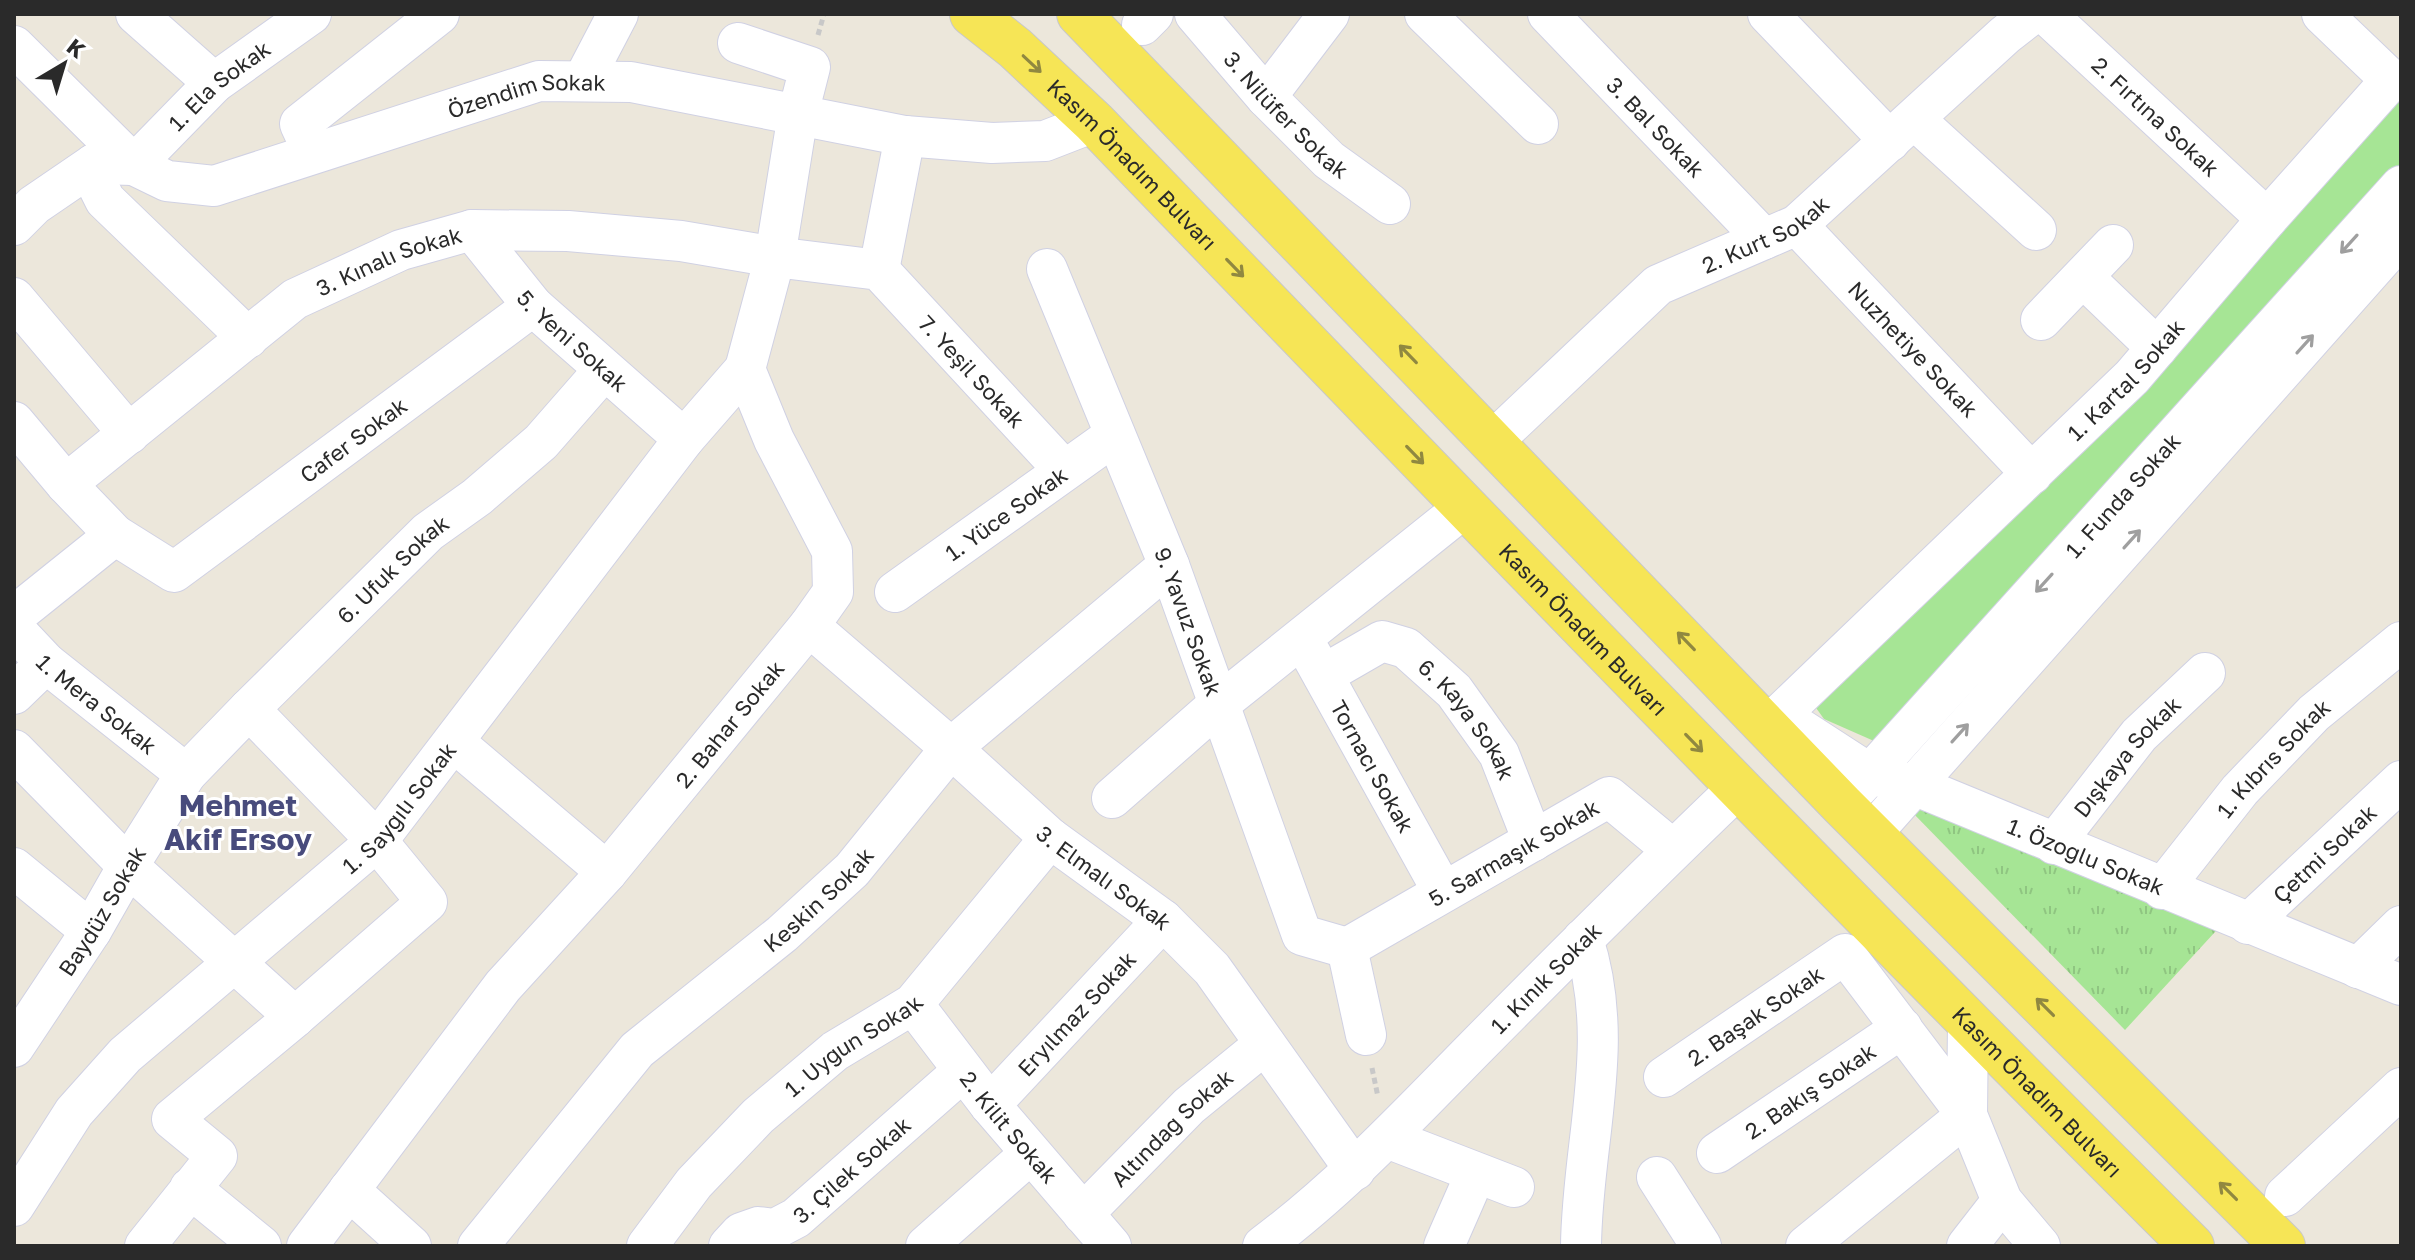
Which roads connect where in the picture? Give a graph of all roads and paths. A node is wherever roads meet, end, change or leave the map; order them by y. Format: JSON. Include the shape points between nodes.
{"nodes":[{"id":1,"x":136,"y":14,"type":"edge"},
{"id":2,"x":311,"y":14,"type":"edge"},
{"id":3,"x":439,"y":14,"type":"edge"},
{"id":4,"x":618,"y":14,"type":"edge"},
{"id":5,"x":972,"y":14,"type":"edge"},
{"id":6,"x":1079,"y":14,"type":"edge"},
{"id":7,"x":1195,"y":14,"type":"edge"},
{"id":8,"x":1329,"y":14,"type":"edge"},
{"id":9,"x":1425,"y":14,"type":"edge"},
{"id":10,"x":1548,"y":14,"type":"edge"},
{"id":11,"x":1768,"y":14,"type":"edge"},
{"id":12,"x":2046,"y":14,"type":"edge"},
{"id":13,"x":2322,"y":14,"type":"edge"},
{"id":14,"x":2005,"y":21,"type":"edge"},
{"id":15,"x":738,"y":43,"type":"dead end"},
{"id":16,"x":14,"y":46,"type":"edge"},
{"id":17,"x":583,"y":81,"type":"junction"},
{"id":18,"x":214,"y":83,"type":"junction"},
{"id":19,"x":1266,"y":97,"type":"junction"},
{"id":20,"x":798,"y":114,"type":"junction"},
{"id":21,"x":1094,"y":122,"type":"junction"},
{"id":22,"x":1538,"y":124,"type":"dead end"},
{"id":23,"x":1902,"y":130,"type":"junction"},
{"id":24,"x":905,"y":136,"type":"junction"},
{"id":25,"x":313,"y":152,"type":"junction"},
{"id":26,"x":94,"y":164,"type":"junction"},
{"id":27,"x":134,"y":165,"type":"junction"},
{"id":28,"x":2401,"y":186,"type":"edge"},
{"id":29,"x":1390,"y":204,"type":"dead end"},
{"id":30,"x":21,"y":205,"type":"edge"},
{"id":31,"x":2267,"y":219,"type":"junction"},
{"id":32,"x":472,"y":230,"type":"junction"},
{"id":33,"x":2036,"y":230,"type":"dead end"},
{"id":34,"x":1780,"y":232,"type":"junction"},
{"id":35,"x":2401,"y":237,"type":"edge"},
{"id":36,"x":2113,"y":245,"type":"dead end"},
{"id":37,"x":775,"y":257,"type":"junction"},
{"id":38,"x":1047,"y":269,"type":"dead end"},
{"id":39,"x":879,"y":270,"type":"junction"},
{"id":40,"x":2083,"y":277,"type":"junction"},
{"id":41,"x":14,"y":298,"type":"edge"},
{"id":42,"x":533,"y":306,"type":"junction"},
{"id":43,"x":2041,"y":320,"type":"dead end"},
{"id":44,"x":248,"y":338,"type":"junction"},
{"id":45,"x":2157,"y":348,"type":"junction"},
{"id":46,"x":745,"y":369,"type":"junction"},
{"id":47,"x":604,"y":370,"type":"junction"},
{"id":48,"x":14,"y":422,"type":"edge"},
{"id":49,"x":129,"y":434,"type":"junction"},
{"id":50,"x":1115,"y":435,"type":"junction"},
{"id":51,"x":684,"y":439,"type":"junction"},
{"id":52,"x":1493,"y":441,"type":"junction"},
{"id":53,"x":1064,"y":470,"type":"junction"},
{"id":54,"x":2032,"y":474,"type":"junction"},
{"id":55,"x":66,"y":484,"type":"junction"},
{"id":56,"x":1465,"y":507,"type":"junction"},
{"id":57,"x":115,"y":535,"type":"junction"},
{"id":58,"x":1169,"y":565,"type":"junction"},
{"id":59,"x":895,"y":592,"type":"dead end"},
{"id":60,"x":14,"y":616,"type":"edge"},
{"id":61,"x":809,"y":626,"type":"junction"},
{"id":62,"x":14,"y":629,"type":"edge"},
{"id":63,"x":1302,"y":639,"type":"junction"},
{"id":64,"x":2401,"y":642,"type":"edge"},
{"id":65,"x":46,"y":663,"type":"junction"},
{"id":66,"x":2205,"y":673,"type":"dead end"},
{"id":67,"x":1323,"y":675,"type":"junction"},
{"id":68,"x":14,"y":694,"type":"edge"},
{"id":69,"x":1219,"y":704,"type":"junction"},
{"id":70,"x":249,"y":709,"type":"junction"},
{"id":71,"x":1774,"y":720,"type":"junction"},
{"id":72,"x":454,"y":742,"type":"junction"},
{"id":73,"x":951,"y":748,"type":"junction"},
{"id":74,"x":14,"y":750,"type":"edge"},
{"id":75,"x":186,"y":774,"type":"junction"},
{"id":76,"x":2401,"y":781,"type":"edge"},
{"id":77,"x":1914,"y":785,"type":"junction"},
{"id":78,"x":1738,"y":788,"type":"junction"},
{"id":79,"x":1112,"y":798,"type":"dead end"},
{"id":80,"x":1861,"y":804,"type":"junction"},
{"id":81,"x":1050,"y":838,"type":"junction"},
{"id":82,"x":377,"y":841,"type":"junction"},
{"id":83,"x":1533,"y":841,"type":"junction"},
{"id":84,"x":2054,"y":844,"type":"junction"},
{"id":85,"x":1673,"y":850,"type":"junction"},
{"id":86,"x":128,"y":866,"type":"junction"},
{"id":87,"x":14,"y":868,"type":"edge"},
{"id":88,"x":607,"y":872,"type":"junction"},
{"id":89,"x":2162,"y":889,"type":"junction"},
{"id":90,"x":1443,"y":892,"type":"junction"},
{"id":91,"x":1163,"y":920,"type":"junction"},
{"id":92,"x":2248,"y":924,"type":"junction"},
{"id":93,"x":2401,"y":926,"type":"edge"},
{"id":94,"x":91,"y":931,"type":"junction"},
{"id":95,"x":1583,"y":939,"type":"junction"},
{"id":96,"x":1347,"y":948,"type":"junction"},
{"id":97,"x":234,"y":962,"type":"junction"},
{"id":98,"x":2358,"y":968,"type":"junction"},
{"id":99,"x":2401,"y":985,"type":"edge"},
{"id":100,"x":913,"y":1004,"type":"junction"},
{"id":101,"x":295,"y":1017,"type":"junction"},
{"id":102,"x":1968,"y":1023,"type":"junction"},
{"id":103,"x":1902,"y":1028,"type":"junction"},
{"id":104,"x":1366,"y":1035,"type":"joint"},
{"id":105,"x":1265,"y":1044,"type":"junction"},
{"id":106,"x":14,"y":1047,"type":"edge"},
{"id":107,"x":963,"y":1071,"type":"junction"},
{"id":108,"x":1664,"y":1077,"type":"dead end"},
{"id":109,"x":2401,"y":1088,"type":"edge"},
{"id":110,"x":990,"y":1105,"type":"junction"},
{"id":111,"x":1967,"y":1115,"type":"junction"},
{"id":112,"x":1387,"y":1138,"type":"junction"},
{"id":113,"x":1717,"y":1153,"type":"dead end"},
{"id":114,"x":1030,"y":1154,"type":"junction"},
{"id":115,"x":1355,"y":1170,"type":"junction"},
{"id":116,"x":1476,"y":1173,"type":"junction"},
{"id":117,"x":1657,"y":1177,"type":"dead end"},
{"id":118,"x":1514,"y":1187,"type":"dead end"},
{"id":119,"x":190,"y":1188,"type":"junction"},
{"id":120,"x":349,"y":1190,"type":"junction"},
{"id":121,"x":2285,"y":1196,"type":"dead end"},
{"id":122,"x":2002,"y":1201,"type":"junction"},
{"id":123,"x":14,"y":1206,"type":"edge"},
{"id":124,"x":1083,"y":1214,"type":"junction"},
{"id":125,"x":145,"y":1246,"type":"edge"},
{"id":126,"x":261,"y":1246,"type":"edge"},
{"id":127,"x":307,"y":1246,"type":"edge"},
{"id":128,"x":411,"y":1246,"type":"edge"},
{"id":129,"x":478,"y":1246,"type":"edge"},
{"id":130,"x":647,"y":1246,"type":"edge"},
{"id":131,"x":729,"y":1246,"type":"edge"},
{"id":132,"x":926,"y":1246,"type":"edge"},
{"id":133,"x":1111,"y":1246,"type":"edge"},
{"id":134,"x":1263,"y":1246,"type":"edge"},
{"id":135,"x":1444,"y":1246,"type":"edge"},
{"id":136,"x":1581,"y":1246,"type":"edge"},
{"id":137,"x":1701,"y":1246,"type":"edge"},
{"id":138,"x":1806,"y":1246,"type":"edge"},
{"id":139,"x":1967,"y":1246,"type":"edge"},
{"id":140,"x":2040,"y":1246,"type":"edge"},
{"id":141,"x":2192,"y":1246,"type":"edge"},
{"id":142,"x":2283,"y":1246,"type":"edge"}],
"edges":[{"from":1,"to":18,"type":"street"},
{"from":2,"to":18,"type":"street","name":"1. Ela Sokak"},
{"from":3,"to":25,"type":"street","via":[[300,124]]},
{"from":4,"to":17,"type":"street"},
{"from":5,"to":21,"type":"main road","name":"Kasım Önadım Bulvarı","one_way":true},
{"from":52,"to":6,"type":"main road","one_way":true},
{"from":7,"to":19,"type":"street","name":"3. Nilüfer Sokak"},
{"from":8,"to":19,"type":"street"},
{"from":9,"to":22,"type":"street"},
{"from":10,"to":34,"type":"street","name":"3. Bal Sokak"},
{"from":11,"to":23,"type":"street"},
{"from":12,"to":31,"type":"street","name":"2. Fırtına Sokak"},
{"from":13,"to":31,"type":"street","name":"1. Kartal Sokak","via":[[2391,80]]},
{"from":14,"to":23,"type":"street","name":"2. Kurt Sokak"},
{"from":15,"to":20,"type":"street","via":[[810,67]]},
{"from":16,"to":27,"type":"street","name":"Özendim Sokak"},
{"from":17,"to":20,"type":"street","name":"Özendim Sokak","via":[[631,82]]},
{"from":17,"to":25,"type":"street","name":"Özendim Sokak","via":[[539,81]]},
{"from":18,"to":27,"type":"street","name":"1. Ela Sokak"},
{"from":19,"to":29,"type":"street","name":"3. Nilüfer Sokak","via":[[1329,160]]},
{"from":20,"to":24,"type":"street","name":"Özendim Sokak"},
{"from":20,"to":37,"type":"street"},
{"from":21,"to":24,"type":"street","name":"Özendim Sokak","via":[[1045,141]]},
{"from":21,"to":56,"type":"main road","name":"Kasım Önadım Bulvarı","one_way":true},
{"from":23,"to":33,"type":"street"},
{"from":23,"to":34,"type":"street","name":"2. Kurt Sokak"},
{"from":24,"to":39,"type":"street"},
{"from":25,"to":27,"type":"street","name":"Özendim Sokak","via":[[214,186],[167,181]]},
{"from":26,"to":27,"type":"street"},
{"from":26,"to":30,"type":"street"},
{"from":26,"to":44,"type":"street","via":[[105,200]]},
{"from":28,"to":80,"type":"street","name":"1. Funda Sokak","one_way":true},
{"from":31,"to":45,"type":"street","name":"1. Kartal Sokak"},
{"from":32,"to":37,"type":"street","name":"3. Kınalı Sokak","via":[[568,231],[681,241]]},
{"from":32,"to":42,"type":"street","name":"5. Yeni Sokak"},
{"from":32,"to":44,"type":"street","name":"3. Kınalı Sokak","via":[[401,250],[295,299]]},
{"from":34,"to":52,"type":"street","name":"2. Kurt Sokak","via":[[1658,285]]},
{"from":34,"to":54,"type":"street","name":"Nuzhetiye Sokak"},
{"from":77,"to":35,"type":"street","name":"1. Funda Sokak","one_way":true},
{"from":36,"to":40,"type":"street"},
{"from":37,"to":39,"type":"street"},
{"from":37,"to":46,"type":"street"},
{"from":38,"to":50,"type":"street","name":"9. Yavuz Sokak"},
{"from":39,"to":53,"type":"street","name":"7. Yeşil Sokak"},
{"from":40,"to":43,"type":"street"},
{"from":40,"to":45,"type":"street"},
{"from":41,"to":49,"type":"street"},
{"from":42,"to":47,"type":"street","name":"5. Yeni Sokak"},
{"from":42,"to":57,"type":"street","name":"Cafer Sokak","via":[[174,572]]},
{"from":44,"to":49,"type":"street","name":"3. Kınalı Sokak"},
{"from":45,"to":54,"type":"street","name":"1. Kartal Sokak"},
{"from":46,"to":51,"type":"street","name":"1. Saygılı Sokak"},
{"from":46,"to":61,"type":"street","name":"2. Bahar Sokak","via":[[774,440],[832,551],[833,592]]},
{"from":47,"to":51,"type":"street","name":"5. Yeni Sokak"},
{"from":47,"to":70,"type":"street","name":"6. Ufuk Sokak","via":[[541,442],[428,532]]},
{"from":48,"to":55,"type":"street"},
{"from":49,"to":55,"type":"street","name":"3. Kınalı Sokak"},
{"from":50,"to":53,"type":"street","name":"1. Yüce Sokak"},
{"from":50,"to":58,"type":"street","name":"9. Yavuz Sokak"},
{"from":51,"to":72,"type":"street","name":"1. Saygılı Sokak"},
{"from":71,"to":52,"type":"main road","one_way":true},
{"from":53,"to":59,"type":"street","name":"1. Yüce Sokak"},
{"from":54,"to":71,"type":"street","name":"1. Kartal Sokak"},
{"from":55,"to":57,"type":"street"},
{"from":56,"to":63,"type":"street"},
{"from":56,"to":78,"type":"main road","name":"Kasım Önadım Bulvarı","one_way":true},
{"from":57,"to":60,"type":"street"},
{"from":58,"to":69,"type":"street","name":"9. Yavuz Sokak"},
{"from":58,"to":73,"type":"street","name":"Keskin Sokak"},
{"from":61,"to":73,"type":"street","name":"3. Elmalı Sokak"},
{"from":61,"to":88,"type":"street","name":"2. Bahar Sokak"},
{"from":62,"to":65,"type":"street","name":"1. Mera Sokak"},
{"from":63,"to":67,"type":"street","name":"Tornacı Sokak"},
{"from":63,"to":69,"type":"street"},
{"from":64,"to":89,"type":"street","name":"1. Kıbrıs Sokak","via":[[2314,713],[2240,790]]},
{"from":65,"to":68,"type":"street"},
{"from":65,"to":75,"type":"street","name":"1. Mera Sokak"},
{"from":66,"to":84,"type":"street","name":"Dışkaya Sokak","via":[[2139,735]]},
{"from":67,"to":83,"type":"street","name":"6. Kaya Sokak","via":[[1382,641],[1406,648],[1454,691],[1499,754]]},
{"from":67,"to":90,"type":"street","name":"Tornacı Sokak"},
{"from":69,"to":79,"type":"street"},
{"from":69,"to":96,"type":"street","name":"9. Yavuz Sokak","via":[[1302,935]]},
{"from":70,"to":75,"type":"street","name":"6. Ufuk Sokak"},
{"from":70,"to":82,"type":"street"},
{"from":71,"to":80,"type":"main road"},
{"from":72,"to":82,"type":"street","name":"1. Saygılı Sokak"},
{"from":72,"to":88,"type":"street"},
{"from":73,"to":81,"type":"street","name":"3. Elmalı Sokak"},
{"from":73,"to":129,"type":"street","name":"Keskin Sokak","via":[[852,870],[782,934],[637,1050]]},
{"from":74,"to":86,"type":"street"},
{"from":75,"to":86,"type":"street","name":"Baydüz Sokak"},
{"from":76,"to":92,"type":"street","name":"Çetmi Sokak"},
{"from":77,"to":80,"type":"street","name":"1. Funda Sokak"},
{"from":77,"to":80,"type":"street","name":"1. Özoğlu Sokak"},
{"from":77,"to":84,"type":"street","name":"1. Özoğlu Sokak"},
{"from":78,"to":85,"type":"street","name":"1. Kınık Sokak"},
{"from":78,"to":102,"type":"main road","name":"Kasım Önadım Bulvarı"},
{"from":142,"to":80,"type":"main road","one_way":true},
{"from":81,"to":91,"type":"street","name":"3. Elmalı Sokak"},
{"from":81,"to":100,"type":"street","name":"1. Uygun Sokak"},
{"from":82,"to":97,"type":"street","name":"1. Saygılı Sokak"},
{"from":82,"to":101,"type":"street","via":[[427,902]]},
{"from":83,"to":85,"type":"street","name":"5. Sarmaşık Sokak","via":[[1609,797]]},
{"from":83,"to":90,"type":"street","name":"5. Sarmaşık Sokak"},
{"from":84,"to":89,"type":"street","name":"1. Özoğlu Sokak"},
{"from":85,"to":95,"type":"street","name":"1. Kınık Sokak"},
{"from":86,"to":94,"type":"street","name":"Baydüz Sokak"},
{"from":86,"to":97,"type":"street"},
{"from":87,"to":94,"type":"street"},
{"from":88,"to":120,"type":"street","name":"2. Bahar Sokak","via":[[503,986]]},
{"from":89,"to":92,"type":"street","name":"1. Özoğlu Sokak"},
{"from":90,"to":96,"type":"street","name":"5. Sarmaşık Sokak"},
{"from":91,"to":105,"type":"street","name":"3. Elmalı Sokak","via":[[1212,969]]},
{"from":91,"to":110,"type":"street","name":"Eryılmaz Sokak"},
{"from":92,"to":98,"type":"street","name":"1. Özoğlu Sokak"},
{"from":93,"to":98,"type":"street"},
{"from":94,"to":106,"type":"street","name":"Baydüz Sokak"},
{"from":95,"to":112,"type":"street","name":"1. Kınık Sokak"},
{"from":95,"to":136,"type":"street","via":[[1595,981],[1600,1039]]},
{"from":96,"to":104,"type":"street"},
{"from":97,"to":101,"type":"street"},
{"from":97,"to":123,"type":"street","name":"1. Saygılı Sokak","via":[[125,1055],[74,1112]]},
{"from":98,"to":99,"type":"street","name":"1. Özoğlu Sokak"},
{"from":100,"to":107,"type":"street","name":"2. Kilit Sokak"},
{"from":100,"to":130,"type":"street","name":"1. Uygun Sokak","via":[[835,1051],[758,1116],[694,1183]]},
{"from":101,"to":119,"type":"street","via":[[172,1119],[217,1156]]},
{"from":102,"to":111,"type":"street"},
{"from":102,"to":141,"type":"main road","name":"Kasım Önadım Bulvarı"},
{"from":103,"to":108,"type":"street","name":"2. Başak Sokak","via":[[1845,954]]},
{"from":103,"to":111,"type":"street"},
{"from":103,"to":113,"type":"street","name":"2. Bakış Sokak"},
{"from":104,"to":112,"type":"path"},
{"from":105,"to":115,"type":"street","name":"3. Elmalı Sokak"},
{"from":105,"to":124,"type":"street","name":"Altındağ Sokak","via":[[1189,1106]]},
{"from":107,"to":110,"type":"street","name":"2. Kilit Sokak"},
{"from":107,"to":131,"type":"street","name":"3. Çilek Sokak","via":[[796,1218],[775,1229],[741,1233]]},
{"from":109,"to":121,"type":"street"},
{"from":110,"to":114,"type":"street","name":"2. Kilit Sokak"},
{"from":111,"to":122,"type":"street"},
{"from":111,"to":138,"type":"street"},
{"from":112,"to":115,"type":"street","name":"1. Kınık Sokak"},
{"from":112,"to":116,"type":"street"},
{"from":114,"to":124,"type":"street","name":"2. Kilit Sokak"},
{"from":114,"to":132,"type":"street"},
{"from":115,"to":134,"type":"street","name":"1. Kınık Sokak"},
{"from":116,"to":118,"type":"street"},
{"from":116,"to":135,"type":"street"},
{"from":117,"to":137,"type":"street"},
{"from":119,"to":125,"type":"street"},
{"from":119,"to":126,"type":"street"},
{"from":120,"to":127,"type":"street","name":"2. Bahar Sokak"},
{"from":120,"to":128,"type":"street"},
{"from":122,"to":139,"type":"street"},
{"from":122,"to":140,"type":"street"},
{"from":124,"to":133,"type":"street","name":"2. Kilit Sokak"}]}
